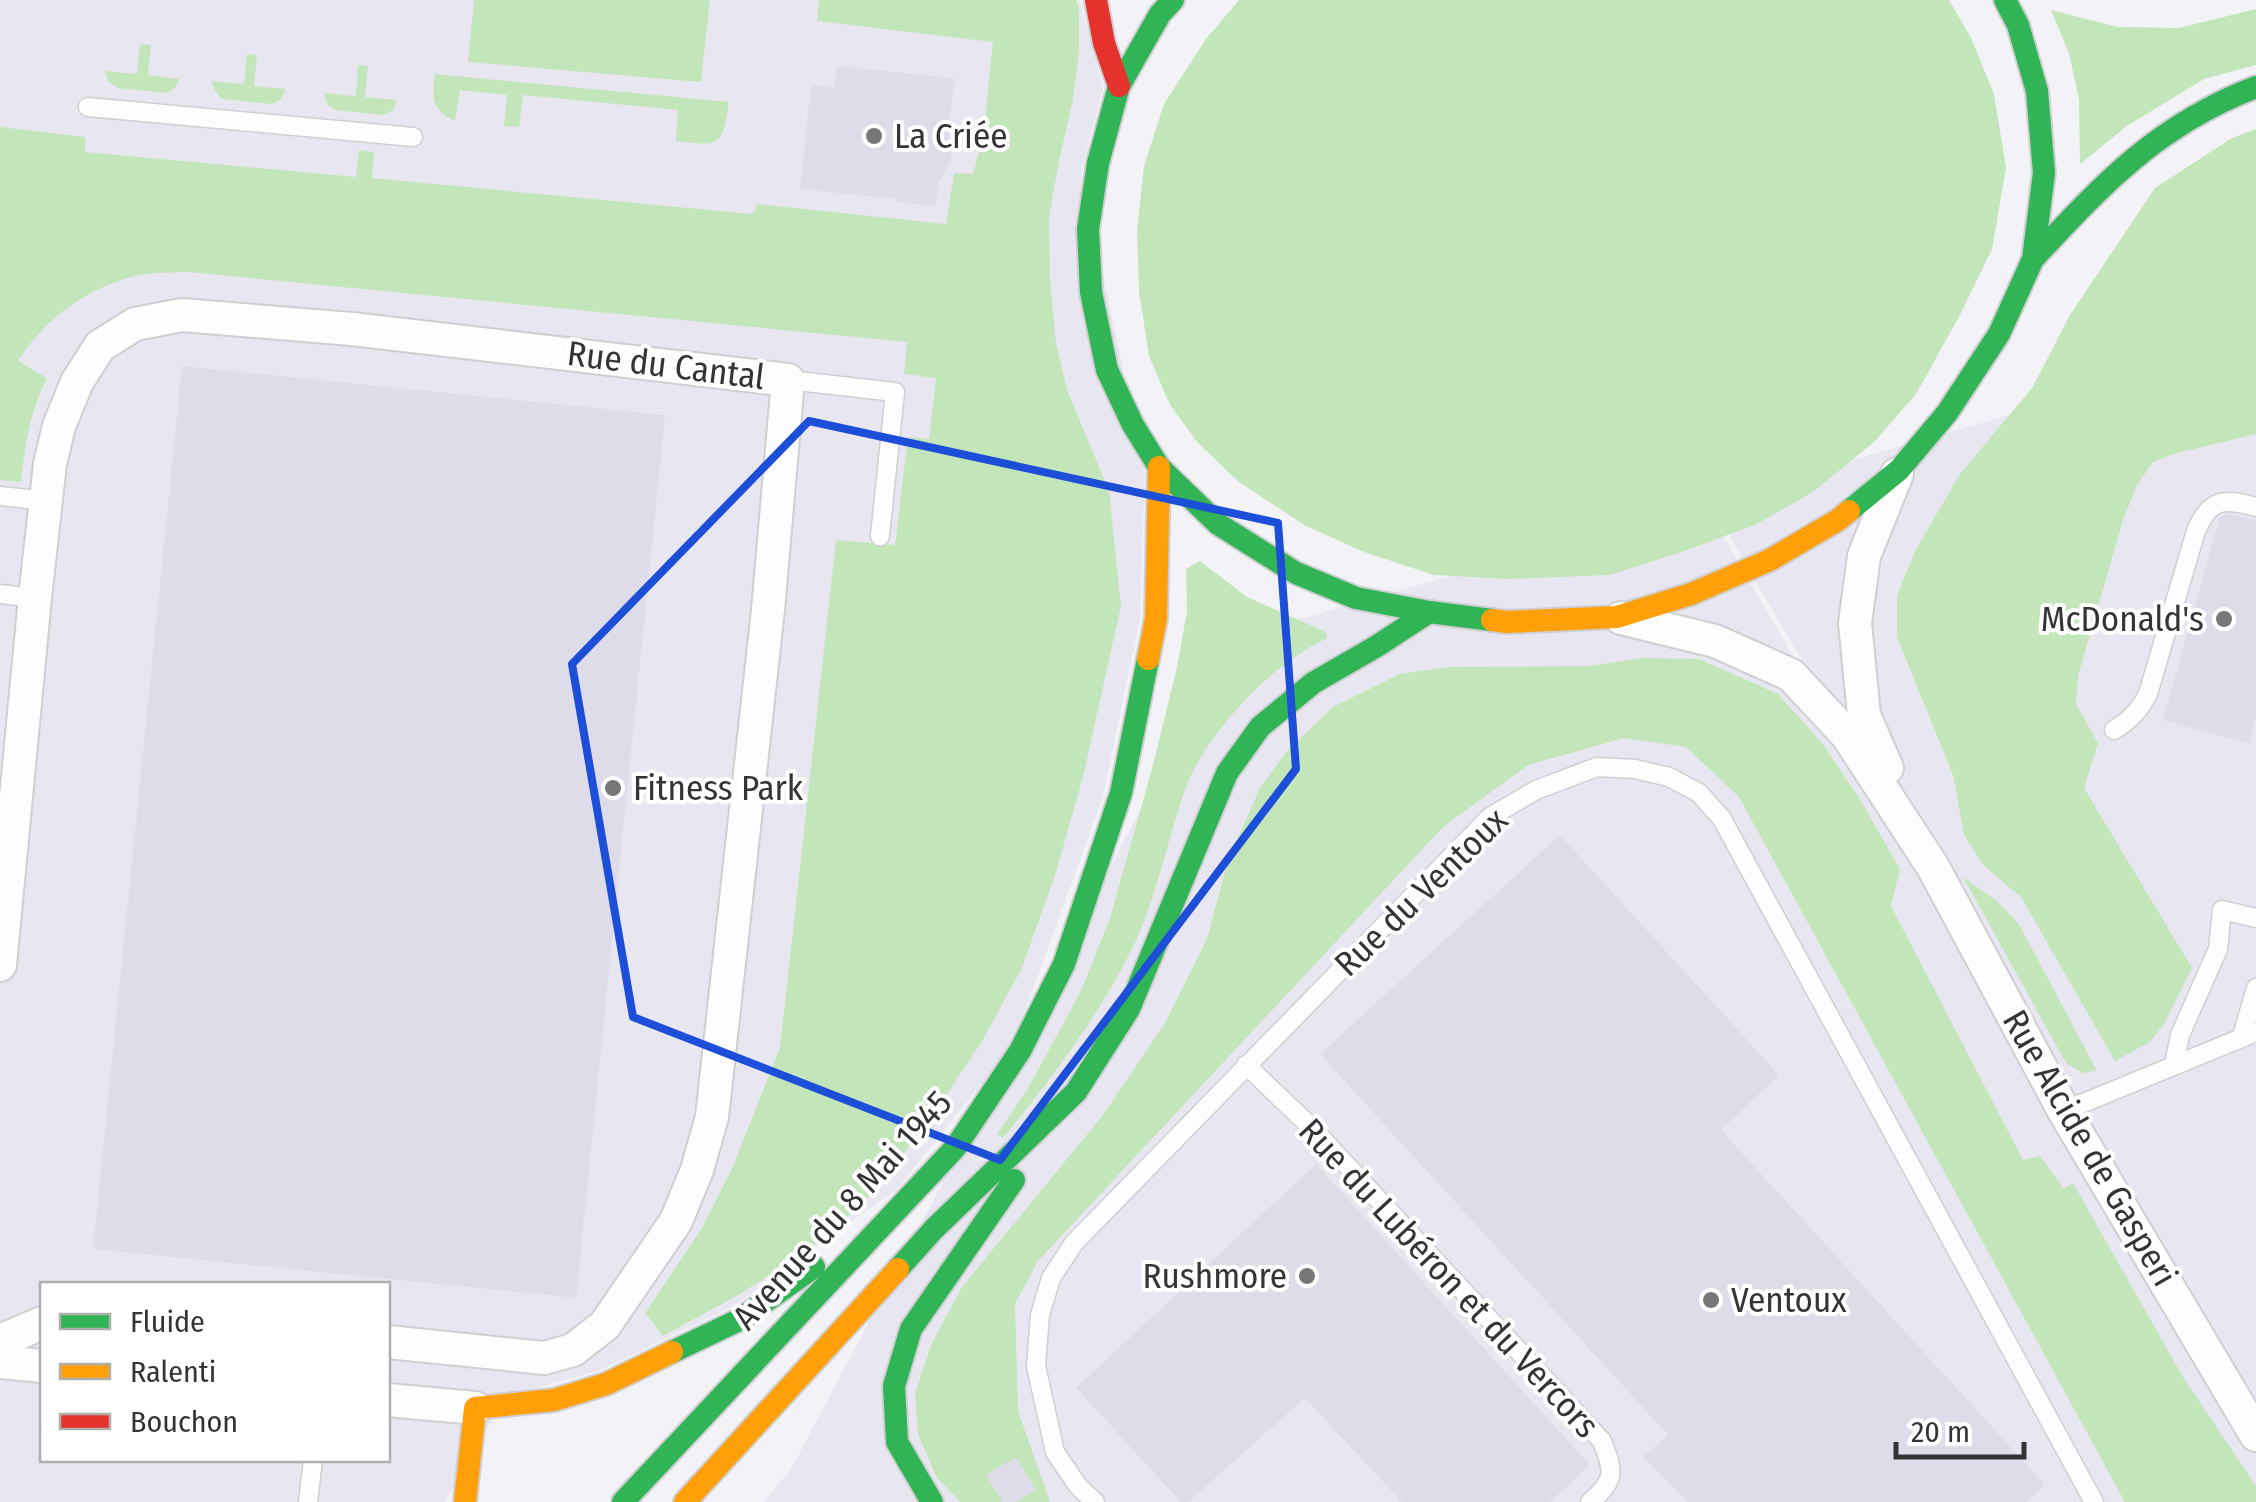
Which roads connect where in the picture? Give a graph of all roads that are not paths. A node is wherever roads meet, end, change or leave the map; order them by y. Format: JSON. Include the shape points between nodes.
{"nodes":[{"id":1,"x":1096,"y":0,"type":"edge"},
{"id":2,"x":1173,"y":0,"type":"edge"},
{"id":3,"x":2005,"y":0,"type":"edge"},
{"id":4,"x":1119,"y":86,"type":"junction"},
{"id":5,"x":2256,"y":88,"type":"edge"},
{"id":6,"x":88,"y":107,"type":"dead end"},
{"id":7,"x":413,"y":137,"type":"dead end"},
{"id":8,"x":2033,"y":260,"type":"junction"},
{"id":9,"x":788,"y":380,"type":"junction"},
{"id":10,"x":1159,"y":468,"type":"junction"},
{"id":11,"x":1899,"y":470,"type":"junction"},
{"id":12,"x":0,"y":496,"type":"edge"},
{"id":13,"x":47,"y":501,"type":"junction"},
{"id":14,"x":2256,"y":508,"type":"edge"},
{"id":15,"x":880,"y":536,"type":"dead end"},
{"id":16,"x":0,"y":594,"type":"edge"},
{"id":17,"x":35,"y":598,"type":"junction"},
{"id":18,"x":1429,"y":612,"type":"junction"},
{"id":19,"x":1617,"y":616,"type":"junction"},
{"id":20,"x":2114,"y":730,"type":"dead end"},
{"id":21,"x":1928,"y":859,"type":"junction"},
{"id":22,"x":2256,"y":918,"type":"edge"},
{"id":23,"x":0,"y":964,"type":"edge"},
{"id":24,"x":2256,"y":988,"type":"edge"},
{"id":25,"x":2249,"y":1034,"type":"edge"},
{"id":26,"x":1246,"y":1065,"type":"junction"},
{"id":27,"x":2174,"y":1065,"type":"junction"},
{"id":28,"x":1076,"y":1092,"type":"junction"},
{"id":29,"x":2064,"y":1111,"type":"junction"},
{"id":30,"x":910,"y":1198,"type":"junction"},
{"id":31,"x":40,"y":1324,"type":"edge"},
{"id":32,"x":0,"y":1341,"type":"edge"},
{"id":33,"x":390,"y":1342,"type":"edge"},
{"id":34,"x":0,"y":1362,"type":"edge"},
{"id":35,"x":40,"y":1366,"type":"edge"},
{"id":36,"x":390,"y":1400,"type":"edge"},
{"id":37,"x":474,"y":1408,"type":"junction"},
{"id":38,"x":2256,"y":1435,"type":"edge"},
{"id":39,"x":312,"y":1462,"type":"edge"},
{"id":40,"x":308,"y":1502,"type":"edge"},
{"id":41,"x":465,"y":1502,"type":"edge"},
{"id":42,"x":623,"y":1502,"type":"edge"},
{"id":43,"x":685,"y":1502,"type":"edge"},
{"id":44,"x":932,"y":1502,"type":"edge"},
{"id":45,"x":1095,"y":1502,"type":"edge"},
{"id":46,"x":1590,"y":1502,"type":"edge"},
{"id":47,"x":2094,"y":1502,"type":"edge"}],
"edges":[{"from":1,"to":4,"type":"main road"},
{"from":2,"to":4,"type":"main road"},
{"from":3,"to":8,"type":"main road","via":[[2037,92],[2044,173]]},
{"from":4,"to":10,"type":"main road","via":[[1088,229],[1091,292],[1108,370]]},
{"from":5,"to":8,"type":"main road","via":[[2169,128]]},
{"from":6,"to":7,"type":"lane"},
{"from":8,"to":11,"type":"main road","via":[[2000,334],[1948,413]]},
{"from":9,"to":13,"type":"street","name":"Rue du Cantal","via":[[352,328],[182,316],[135,324],[100,346],[59,426]]},
{"from":9,"to":15,"type":"lane","via":[[895,392]]},
{"from":9,"to":33,"type":"street","name":"Rue du Cantal","via":[[712,1117],[676,1222],[604,1325],[573,1350],[544,1358]]},
{"from":10,"to":18,"type":"main road","via":[[1218,524],[1296,573],[1356,598]]},
{"from":10,"to":30,"type":"main road","name":"Avenue du 8 Mai 1945","via":[[1156,619],[1121,793],[1064,964],[1020,1051],[955,1148]]},
{"from":11,"to":19,"type":"main road","via":[[1838,520],[1770,560]]},
{"from":11,"to":21,"type":"street","name":"Rue Alcide de Gasperi","via":[[1864,556],[1854,623],[1864,715]]},
{"from":12,"to":13,"type":"lane"},
{"from":13,"to":17,"type":"street","name":"Rue du Cantal"},
{"from":14,"to":20,"type":"lane","via":[[2219,502],[2204,511],[2148,694]]},
{"from":16,"to":17,"type":"lane"},
{"from":17,"to":23,"type":"street","name":"Rue du Cantal"},
{"from":18,"to":19,"type":"main road","via":[[1507,622]]},
{"from":18,"to":28,"type":"main road","via":[[1313,683],[1260,727],[1227,773],[1129,1009]]},
{"from":19,"to":21,"type":"street","name":"Rue Alcide de Gasperi","via":[[1715,641],[1791,675],[1847,734]]},
{"from":21,"to":29,"type":"street","name":"Rue Alcide de Gasperi"},
{"from":22,"to":27,"type":"lane","via":[[2222,910],[2218,949]]},
{"from":24,"to":25,"type":"lane"},
{"from":25,"to":27,"type":"lane"},
{"from":26,"to":45,"type":"lane","name":"Rue du Ventoux","via":[[1074,1243],[1051,1278],[1036,1366],[1045,1413],[1055,1452]]},
{"from":26,"to":46,"type":"lane","name":"Rue du Lubéron et du Vercors","via":[[1602,1440],[1612,1465],[1606,1488]]},
{"from":26,"to":47,"type":"lane","name":"Rue du Ventoux","via":[[1490,817],[1536,790],[1597,768],[1669,777],[1698,793],[1722,819]]},
{"from":27,"to":29,"type":"lane"},
{"from":28,"to":43,"type":"main road","via":[[934,1229]]},
{"from":28,"to":44,"type":"main road","via":[[912,1330],[894,1386],[896,1442]]},
{"from":29,"to":38,"type":"street","name":"Rue Alcide de Gasperi"},
{"from":30,"to":37,"type":"main road","via":[[739,1320],[606,1384],[554,1400]]},
{"from":30,"to":42,"type":"main road","name":"Avenue du 8 Mai 1945"},
{"from":31,"to":32,"type":"street"},
{"from":34,"to":35,"type":"street"},
{"from":36,"to":37,"type":"street"},
{"from":37,"to":41,"type":"main road"},
{"from":39,"to":40,"type":"lane"}]}
